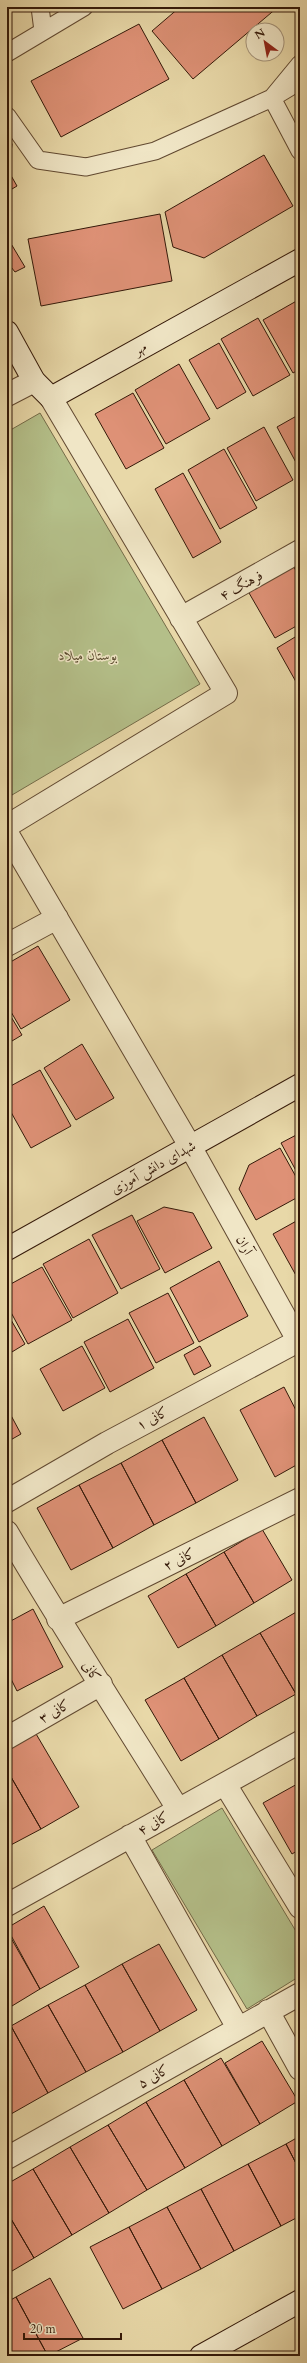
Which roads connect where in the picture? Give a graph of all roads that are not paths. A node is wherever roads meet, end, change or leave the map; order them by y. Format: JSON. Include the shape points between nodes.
{"nodes":[{"id":1,"x":40,"y":7,"type":"edge"},
{"id":2,"x":84,"y":7,"type":"edge"},
{"id":3,"x":43,"y":31,"type":"junction"},
{"id":4,"x":7,"y":53,"type":"edge"},
{"id":5,"x":300,"y":64,"type":"edge"},
{"id":6,"x":300,"y":81,"type":"edge"},
{"id":7,"x":272,"y":98,"type":"junction"},
{"id":8,"x":7,"y":116,"type":"edge"},
{"id":9,"x":300,"y":151,"type":"edge"},
{"id":10,"x":300,"y":260,"type":"edge"},
{"id":11,"x":7,"y":332,"type":"edge"},
{"id":12,"x":34,"y":381,"type":"junction"},
{"id":13,"x":7,"y":395,"type":"edge"},
{"id":14,"x":51,"y":398,"type":"junction"},
{"id":15,"x":300,"y":551,"type":"edge"},
{"id":16,"x":181,"y":618,"type":"junction"},
{"id":17,"x":7,"y":826,"type":"edge"},
{"id":18,"x":7,"y":833,"type":"edge"},
{"id":19,"x":57,"y":918,"type":"junction"},
{"id":20,"x":7,"y":945,"type":"edge"},
{"id":21,"x":300,"y":1084,"type":"edge"},
{"id":22,"x":190,"y":1146,"type":"junction"},
{"id":23,"x":7,"y":1249,"type":"edge"},
{"id":24,"x":299,"y":1342,"type":"edge"},
{"id":25,"x":300,"y":1499,"type":"edge"},
{"id":26,"x":7,"y":1501,"type":"edge"},
{"id":27,"x":7,"y":1532,"type":"edge"},
{"id":28,"x":58,"y":1619,"type":"junction"},
{"id":29,"x":101,"y":1684,"type":"junction"},
{"id":30,"x":7,"y":1738,"type":"edge"},
{"id":31,"x":300,"y":1742,"type":"edge"},
{"id":32,"x":225,"y":1784,"type":"junction"},
{"id":33,"x":178,"y":1809,"type":"junction"},
{"id":34,"x":130,"y":1836,"type":"junction"},
{"id":35,"x":7,"y":1905,"type":"edge"},
{"id":36,"x":300,"y":1907,"type":"edge"},
{"id":37,"x":300,"y":1994,"type":"edge"},
{"id":38,"x":268,"y":2011,"type":"junction"},
{"id":39,"x":238,"y":2028,"type":"junction"},
{"id":40,"x":300,"y":2069,"type":"edge"},
{"id":41,"x":7,"y":2158,"type":"edge"},
{"id":42,"x":300,"y":2301,"type":"edge"},
{"id":43,"x":201,"y":2356,"type":"edge"}],
"edges":[{"from":1,"to":3,"type":"lane"},
{"from":2,"to":3,"type":"lane"},
{"from":3,"to":4,"type":"lane"},
{"from":5,"to":7,"type":"lane"},
{"from":6,"to":7,"type":"lane"},
{"from":7,"to":8,"type":"lane","via":[[155,151],[86,167],[38,160]]},
{"from":7,"to":9,"type":"lane"},
{"from":10,"to":14,"type":"street","name":"مهر"},
{"from":11,"to":12,"type":"street"},
{"from":12,"to":13,"type":"street"},
{"from":12,"to":14,"type":"street"},
{"from":14,"to":16,"type":"street"},
{"from":15,"to":16,"type":"street","name":"فرهنگ ۴"},
{"from":16,"to":17,"type":"street","via":[[226,693]]},
{"from":18,"to":19,"type":"street","name":"آران"},
{"from":19,"to":20,"type":"street"},
{"from":19,"to":22,"type":"street","name":"آران"},
{"from":21,"to":22,"type":"street","name":"شهدای دانش آموزی"},
{"from":22,"to":23,"type":"street","name":"شهدای دانش آموزی"},
{"from":22,"to":24,"type":"street","name":"آران"},
{"from":24,"to":26,"type":"street","name":"کانی ۱","via":[[107,1443]]},
{"from":25,"to":28,"type":"street","name":"کانی ۲"},
{"from":27,"to":28,"type":"street","name":"کانی"},
{"from":28,"to":29,"type":"street","name":"کانی"},
{"from":29,"to":30,"type":"street","name":"کانی ۳"},
{"from":29,"to":33,"type":"street","name":"کانی"},
{"from":31,"to":32,"type":"street","name":"کانی ۴"},
{"from":32,"to":33,"type":"street","name":"کانی ۴"},
{"from":32,"to":36,"type":"street"},
{"from":33,"to":34,"type":"street","name":"کانی ۴"},
{"from":34,"to":35,"type":"street","name":"کانی ۴"},
{"from":34,"to":39,"type":"street"},
{"from":37,"to":38,"type":"street","name":"کانی ۵"},
{"from":38,"to":39,"type":"street","name":"کانی ۵"},
{"from":38,"to":40,"type":"street"},
{"from":39,"to":41,"type":"street","name":"کانی ۵"},
{"from":42,"to":43,"type":"street"}]}
